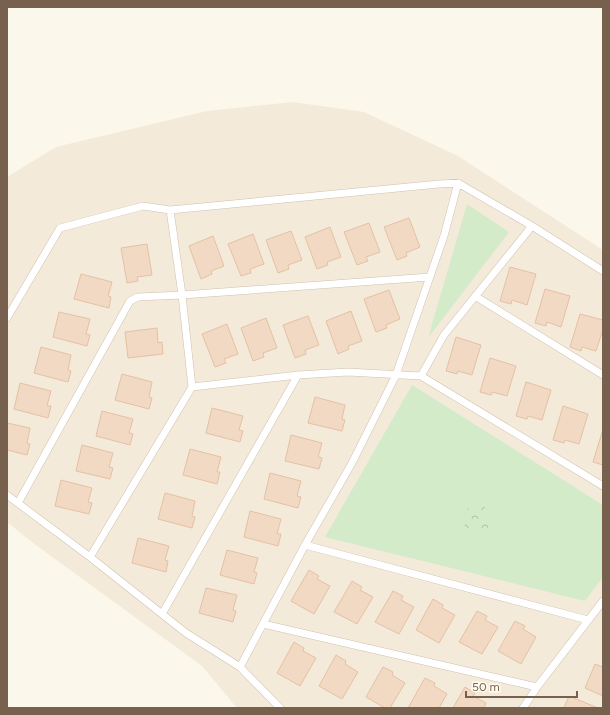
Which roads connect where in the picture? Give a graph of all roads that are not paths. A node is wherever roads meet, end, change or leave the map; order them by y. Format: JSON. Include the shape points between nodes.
{"nodes":[{"id":1,"x":458,"y":183,"type":"junction"},
{"id":2,"x":170,"y":210,"type":"junction"},
{"id":3,"x":532,"y":226,"type":"junction"},
{"id":4,"x":603,"y":271,"type":"edge"},
{"id":5,"x":430,"y":277,"type":"junction"},
{"id":6,"x":182,"y":295,"type":"junction"},
{"id":7,"x":475,"y":296,"type":"junction"},
{"id":8,"x":7,"y":318,"type":"edge"},
{"id":9,"x":603,"y":374,"type":"edge"},
{"id":10,"x":298,"y":375,"type":"junction"},
{"id":11,"x":396,"y":375,"type":"junction"},
{"id":12,"x":421,"y":376,"type":"junction"},
{"id":13,"x":192,"y":387,"type":"junction"},
{"id":14,"x":603,"y":486,"type":"edge"},
{"id":15,"x":7,"y":494,"type":"edge"},
{"id":16,"x":18,"y":503,"type":"junction"},
{"id":17,"x":305,"y":545,"type":"junction"},
{"id":18,"x":90,"y":557,"type":"junction"},
{"id":19,"x":603,"y":601,"type":"edge"},
{"id":20,"x":162,"y":614,"type":"junction"},
{"id":21,"x":588,"y":620,"type":"junction"},
{"id":22,"x":263,"y":624,"type":"junction"},
{"id":23,"x":240,"y":667,"type":"junction"},
{"id":24,"x":537,"y":687,"type":"junction"},
{"id":25,"x":280,"y":708,"type":"edge"},
{"id":26,"x":523,"y":708,"type":"edge"}],
"edges":[{"from":1,"to":2,"type":"lane"},
{"from":1,"to":3,"type":"lane"},
{"from":1,"to":5,"type":"lane"},
{"from":2,"to":6,"type":"lane"},
{"from":2,"to":8,"type":"lane","via":[[142,206],[60,228]]},
{"from":3,"to":4,"type":"lane"},
{"from":3,"to":7,"type":"lane"},
{"from":5,"to":6,"type":"lane"},
{"from":5,"to":11,"type":"lane"},
{"from":6,"to":13,"type":"lane"},
{"from":6,"to":16,"type":"lane","via":[[138,297],[130,301]]},
{"from":7,"to":9,"type":"lane"},
{"from":7,"to":12,"type":"lane","via":[[444,335]]},
{"from":10,"to":11,"type":"lane","via":[[348,372]]},
{"from":10,"to":13,"type":"lane"},
{"from":10,"to":20,"type":"lane"},
{"from":11,"to":12,"type":"lane"},
{"from":11,"to":17,"type":"lane","via":[[352,463]]},
{"from":12,"to":14,"type":"lane"},
{"from":13,"to":18,"type":"lane"},
{"from":15,"to":16,"type":"lane"},
{"from":16,"to":18,"type":"lane"},
{"from":17,"to":21,"type":"lane"},
{"from":17,"to":22,"type":"lane"},
{"from":18,"to":20,"type":"lane"},
{"from":19,"to":21,"type":"lane"},
{"from":20,"to":23,"type":"lane","via":[[186,633]]},
{"from":21,"to":24,"type":"lane"},
{"from":22,"to":23,"type":"lane"},
{"from":22,"to":24,"type":"lane"},
{"from":23,"to":25,"type":"lane"},
{"from":24,"to":26,"type":"lane"}]}
